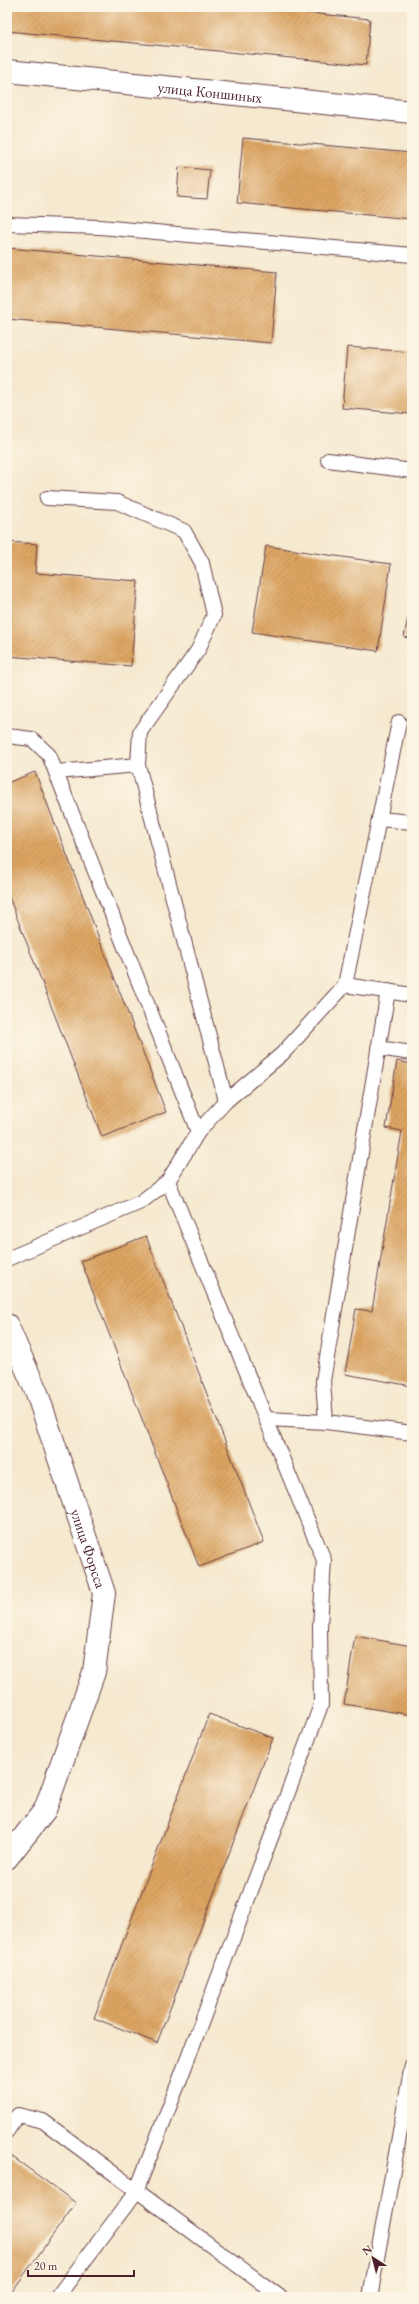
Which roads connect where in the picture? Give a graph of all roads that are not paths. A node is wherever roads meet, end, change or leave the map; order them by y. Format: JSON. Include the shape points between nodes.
{"nodes":[{"id":1,"x":7,"y":71,"type":"edge"},
{"id":2,"x":412,"y":112,"type":"edge"},
{"id":3,"x":7,"y":224,"type":"edge"},
{"id":4,"x":412,"y":255,"type":"edge"},
{"id":5,"x":328,"y":460,"type":"dead end"},
{"id":6,"x":412,"y":471,"type":"edge"},
{"id":7,"x":47,"y":498,"type":"dead end"},
{"id":8,"x":399,"y":722,"type":"dead end"},
{"id":9,"x":7,"y":736,"type":"edge"},
{"id":10,"x":138,"y":765,"type":"junction"},
{"id":11,"x":56,"y":772,"type":"junction"},
{"id":12,"x":379,"y":819,"type":"junction"},
{"id":13,"x":412,"y":822,"type":"edge"},
{"id":14,"x":345,"y":985,"type":"junction"},
{"id":15,"x":388,"y":991,"type":"junction"},
{"id":16,"x":412,"y":995,"type":"edge"},
{"id":17,"x":378,"y":1048,"type":"junction"},
{"id":18,"x":412,"y":1053,"type":"edge"},
{"id":19,"x":226,"y":1101,"type":"junction"},
{"id":20,"x":198,"y":1132,"type":"junction"},
{"id":21,"x":168,"y":1181,"type":"junction"},
{"id":22,"x":7,"y":1259,"type":"edge"},
{"id":23,"x":7,"y":1325,"type":"edge"},
{"id":24,"x":267,"y":1419,"type":"junction"},
{"id":25,"x":326,"y":1422,"type":"junction"},
{"id":26,"x":412,"y":1433,"type":"edge"},
{"id":27,"x":7,"y":1858,"type":"edge"},
{"id":28,"x":412,"y":2065,"type":"edge"},
{"id":29,"x":7,"y":2131,"type":"edge"},
{"id":30,"x":136,"y":2192,"type":"junction"},
{"id":31,"x":57,"y":2297,"type":"edge"},
{"id":32,"x":280,"y":2297,"type":"edge"},
{"id":33,"x":370,"y":2297,"type":"edge"}],
"edges":[{"from":1,"to":2,"type":"street","name":"улица Коншиных"},
{"from":3,"to":4,"type":"lane","via":[[100,227]]},
{"from":5,"to":6,"type":"lane"},
{"from":7,"to":10,"type":"lane","via":[[116,502],[184,531],[202,563],[214,615],[198,650],[140,732]]},
{"from":8,"to":12,"type":"lane"},
{"from":9,"to":11,"type":"lane","via":[[32,739],[50,755]]},
{"from":10,"to":11,"type":"lane"},
{"from":10,"to":19,"type":"lane"},
{"from":11,"to":20,"type":"lane"},
{"from":12,"to":13,"type":"lane"},
{"from":12,"to":14,"type":"lane"},
{"from":14,"to":15,"type":"lane"},
{"from":14,"to":19,"type":"lane","via":[[282,1054]]},
{"from":15,"to":16,"type":"lane"},
{"from":15,"to":17,"type":"lane"},
{"from":17,"to":18,"type":"lane"},
{"from":17,"to":25,"type":"lane","via":[[323,1381]]},
{"from":19,"to":20,"type":"lane"},
{"from":20,"to":21,"type":"lane"},
{"from":21,"to":22,"type":"lane","via":[[141,1202]]},
{"from":21,"to":24,"type":"lane"},
{"from":23,"to":27,"type":"street","name":"улица Форсса","via":[[37,1393],[104,1593],[94,1672],[45,1810]]},
{"from":24,"to":25,"type":"lane"},
{"from":24,"to":30,"type":"lane","via":[[324,1560],[320,1628],[321,1705]]},
{"from":25,"to":26,"type":"lane"},
{"from":28,"to":33,"type":"lane"},
{"from":29,"to":30,"type":"lane","via":[[18,2115],[43,2121]]},
{"from":30,"to":31,"type":"lane"},
{"from":30,"to":32,"type":"lane"}]}
